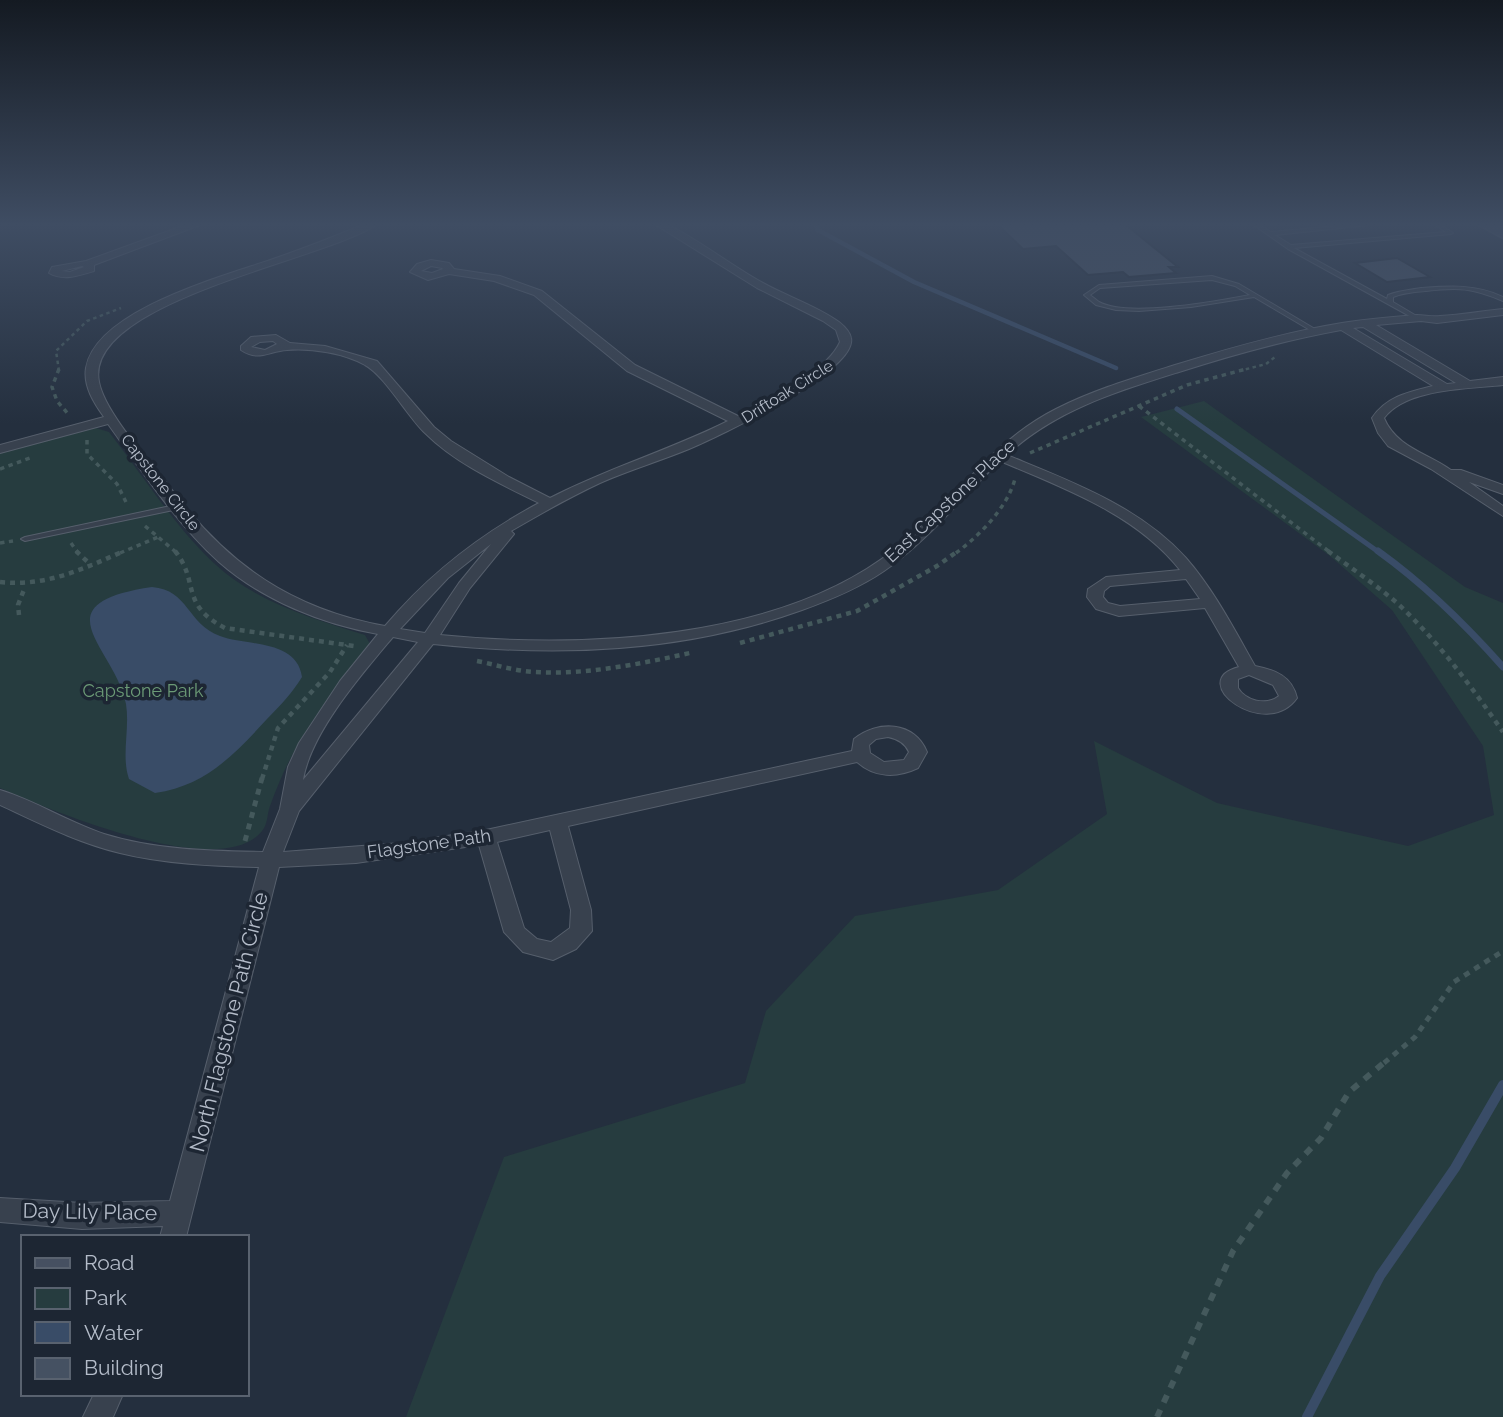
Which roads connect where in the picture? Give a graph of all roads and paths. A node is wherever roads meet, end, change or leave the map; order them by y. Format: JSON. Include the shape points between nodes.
{"nodes":[{"id":1,"x":197,"y":291,"type":"edge"},
{"id":2,"x":533,"y":291,"type":"edge"},
{"id":3,"x":771,"y":291,"type":"edge"},
{"id":4,"x":1093,"y":291,"type":"edge"},
{"id":5,"x":1244,"y":291,"type":"edge"},
{"id":6,"x":1369,"y":291,"type":"edge"},
{"id":7,"x":1408,"y":291,"type":"edge"},
{"id":8,"x":1484,"y":291,"type":"edge"},
{"id":9,"x":1253,"y":296,"type":"junction"},
{"id":10,"x":1503,"y":300,"type":"edge"},
{"id":11,"x":1390,"y":303,"type":"junction"},
{"id":12,"x":127,"y":306,"type":"dead end"},
{"id":13,"x":1503,"y":312,"type":"edge"},
{"id":14,"x":1419,"y":318,"type":"junction"},
{"id":15,"x":1366,"y":324,"type":"junction"},
{"id":16,"x":1342,"y":327,"type":"junction"},
{"id":17,"x":1317,"y":332,"type":"junction"},
{"id":18,"x":282,"y":346,"type":"dead end"},
{"id":19,"x":1276,"y":357,"type":"dead end"},
{"id":20,"x":1503,"y":381,"type":"edge"},
{"id":21,"x":1468,"y":385,"type":"junction"},
{"id":22,"x":1445,"y":388,"type":"junction"},
{"id":23,"x":1138,"y":405,"type":"junction"},
{"id":24,"x":112,"y":419,"type":"junction"},
{"id":25,"x":739,"y":421,"type":"junction"},
{"id":26,"x":91,"y":425,"type":"junction"},
{"id":27,"x":0,"y":449,"type":"edge"},
{"id":28,"x":998,"y":456,"type":"junction"},
{"id":29,"x":1016,"y":464,"type":"junction"},
{"id":30,"x":1436,"y":466,"type":"junction"},
{"id":31,"x":1503,"y":489,"type":"edge"},
{"id":32,"x":550,"y":503,"type":"junction"},
{"id":33,"x":180,"y":506,"type":"junction"},
{"id":34,"x":1503,"y":512,"type":"edge"},
{"id":35,"x":134,"y":517,"type":"junction"},
{"id":36,"x":517,"y":524,"type":"junction"},
{"id":37,"x":159,"y":537,"type":"junction"},
{"id":38,"x":25,"y":539,"type":"dead end"},
{"id":39,"x":71,"y":542,"type":"dead end"},
{"id":40,"x":91,"y":565,"type":"junction"},
{"id":41,"x":1190,"y":574,"type":"junction"},
{"id":42,"x":0,"y":582,"type":"edge"},
{"id":43,"x":25,"y":587,"type":"junction"},
{"id":44,"x":1210,"y":603,"type":"junction"},
{"id":45,"x":19,"y":615,"type":"dead end"},
{"id":46,"x":391,"y":632,"type":"junction"},
{"id":47,"x":430,"y":638,"type":"junction"},
{"id":48,"x":732,"y":644,"type":"dead end"},
{"id":49,"x":378,"y":648,"type":"junction"},
{"id":50,"x":692,"y":652,"type":"dead end"},
{"id":51,"x":466,"y":660,"type":"dead end"},
{"id":52,"x":1249,"y":670,"type":"dead end"},
{"id":53,"x":1503,"y":732,"type":"edge"},
{"id":54,"x":861,"y":755,"type":"dead end"},
{"id":55,"x":0,"y":797,"type":"edge"},
{"id":56,"x":290,"y":809,"type":"junction"},
{"id":57,"x":557,"y":820,"type":"junction"},
{"id":58,"x":486,"y":837,"type":"junction"},
{"id":59,"x":271,"y":858,"type":"junction"},
{"id":60,"x":1503,"y":951,"type":"edge"},
{"id":61,"x":0,"y":1210,"type":"edge"},
{"id":62,"x":177,"y":1225,"type":"edge"},
{"id":63,"x":108,"y":1396,"type":"edge"},
{"id":64,"x":98,"y":1417,"type":"edge"},
{"id":65,"x":1157,"y":1417,"type":"edge"}],
"edges":[{"from":1,"to":24,"type":"street","name":"Capstone Circle","via":[[159,306],[121,329],[98,353],[91,380]]},
{"from":2,"to":25,"type":"street","via":[[631,368]]},
{"from":3,"to":25,"type":"street","name":"Driftoak Circle","via":[[839,327],[846,348],[830,365]]},
{"from":4,"to":9,"type":"lane","via":[[1087,295],[1099,306],[1130,310]]},
{"from":5,"to":9,"type":"lane"},
{"from":6,"to":11,"type":"lane"},
{"from":7,"to":11,"type":"lane","via":[[1390,296]]},
{"from":8,"to":10,"type":"lane"},
{"from":9,"to":17,"type":"lane"},
{"from":10,"to":14,"type":"street","name":"East Capstone Place","via":[[1424,311]]},
{"from":11,"to":14,"type":"lane"},
{"from":12,"to":26,"type":"path","via":[[87,321],[55,351],[58,370],[52,387],[57,401],[66,415],[86,419]]},
{"from":13,"to":14,"type":"street","name":"East Capstone Place"},
{"from":14,"to":15,"type":"street","name":"East Capstone Place"},
{"from":15,"to":16,"type":"street","name":"East Capstone Place"},
{"from":15,"to":21,"type":"street"},
{"from":16,"to":17,"type":"street","name":"East Capstone Place"},
{"from":16,"to":22,"type":"street"},
{"from":17,"to":28,"type":"street","name":"East Capstone Place","via":[[1199,361],[1087,398],[1040,422]]},
{"from":18,"to":32,"type":"street","via":[[325,349],[373,364],[446,444]]},
{"from":19,"to":23,"type":"path"},
{"from":20,"to":21,"type":"street"},
{"from":21,"to":22,"type":"street"},
{"from":22,"to":30,"type":"street","via":[[1389,404],[1378,418],[1393,443]]},
{"from":23,"to":29,"type":"path","via":[[1039,448]]},
{"from":23,"to":53,"type":"path","via":[[1363,574],[1410,615],[1450,659]]},
{"from":24,"to":26,"type":"street"},
{"from":24,"to":33,"type":"street","name":"Capstone Circle"},
{"from":25,"to":32,"type":"street","name":"Driftoak Circle"},
{"from":26,"to":27,"type":"street"},
{"from":26,"to":35,"type":"path","via":[[95,430],[87,439],[88,454],[117,484]]},
{"from":28,"to":29,"type":"street"},
{"from":28,"to":47,"type":"street","name":"East Capstone Place","via":[[899,554],[847,585],[782,610],[697,634],[600,645],[487,645]]},
{"from":29,"to":41,"type":"street","via":[[1059,481],[1134,523],[1160,541]]},
{"from":29,"to":48,"type":"path","via":[[1011,493],[975,539],[937,566],[857,611]]},
{"from":30,"to":31,"type":"street"},
{"from":30,"to":34,"type":"street"},
{"from":32,"to":36,"type":"street","name":"Driftoak Circle"},
{"from":33,"to":35,"type":"lane"},
{"from":33,"to":46,"type":"street","name":"Capstone Circle","via":[[223,559],[254,582],[320,613]]},
{"from":35,"to":37,"type":"path"},
{"from":35,"to":38,"type":"lane"},
{"from":36,"to":46,"type":"street","name":"Driftoak Circle","via":[[463,557],[433,583]]},
{"from":36,"to":47,"type":"street","name":"Driftoak Circle","via":[[464,586]]},
{"from":37,"to":40,"type":"path"},
{"from":37,"to":49,"type":"path","via":[[186,564],[191,595],[200,611],[225,628]]},
{"from":39,"to":40,"type":"path"},
{"from":40,"to":43,"type":"path"},
{"from":41,"to":44,"type":"street"},
{"from":41,"to":44,"type":"street","via":[[1106,582],[1096,589],[1095,597],[1102,606],[1119,611]]},
{"from":42,"to":43,"type":"path"},
{"from":43,"to":45,"type":"path"},
{"from":44,"to":52,"type":"street"},
{"from":46,"to":47,"type":"street","name":"Capstone Circle"},
{"from":46,"to":49,"type":"street","name":"North Flagstone Path Circle"},
{"from":47,"to":56,"type":"street","name":"North Flagstone Path Circle"},
{"from":49,"to":56,"type":"street","name":"North Flagstone Path Circle","via":[[333,705],[307,748],[292,783]]},
{"from":50,"to":51,"type":"path","via":[[628,667],[580,671],[516,670]]},
{"from":54,"to":57,"type":"street","name":"Flagstone Path"},
{"from":55,"to":59,"type":"street","name":"Flagstone Path","via":[[61,825],[133,849],[223,859]]},
{"from":56,"to":59,"type":"street","name":"North Flagstone Path Circle"},
{"from":57,"to":58,"type":"street","name":"Flagstone Path"},
{"from":57,"to":58,"type":"street","via":[[581,910],[581,931],[552,951],[531,946],[515,932]]},
{"from":58,"to":59,"type":"street","name":"Flagstone Path","via":[[402,851]]},
{"from":59,"to":62,"type":"street","name":"North Flagstone Path Circle"},
{"from":60,"to":65,"type":"path","via":[[1454,982],[1415,1037],[1349,1092],[1321,1138],[1287,1173],[1233,1251]]},
{"from":61,"to":62,"type":"street","name":"Day Lily Place"},
{"from":63,"to":64,"type":"street"}]}
